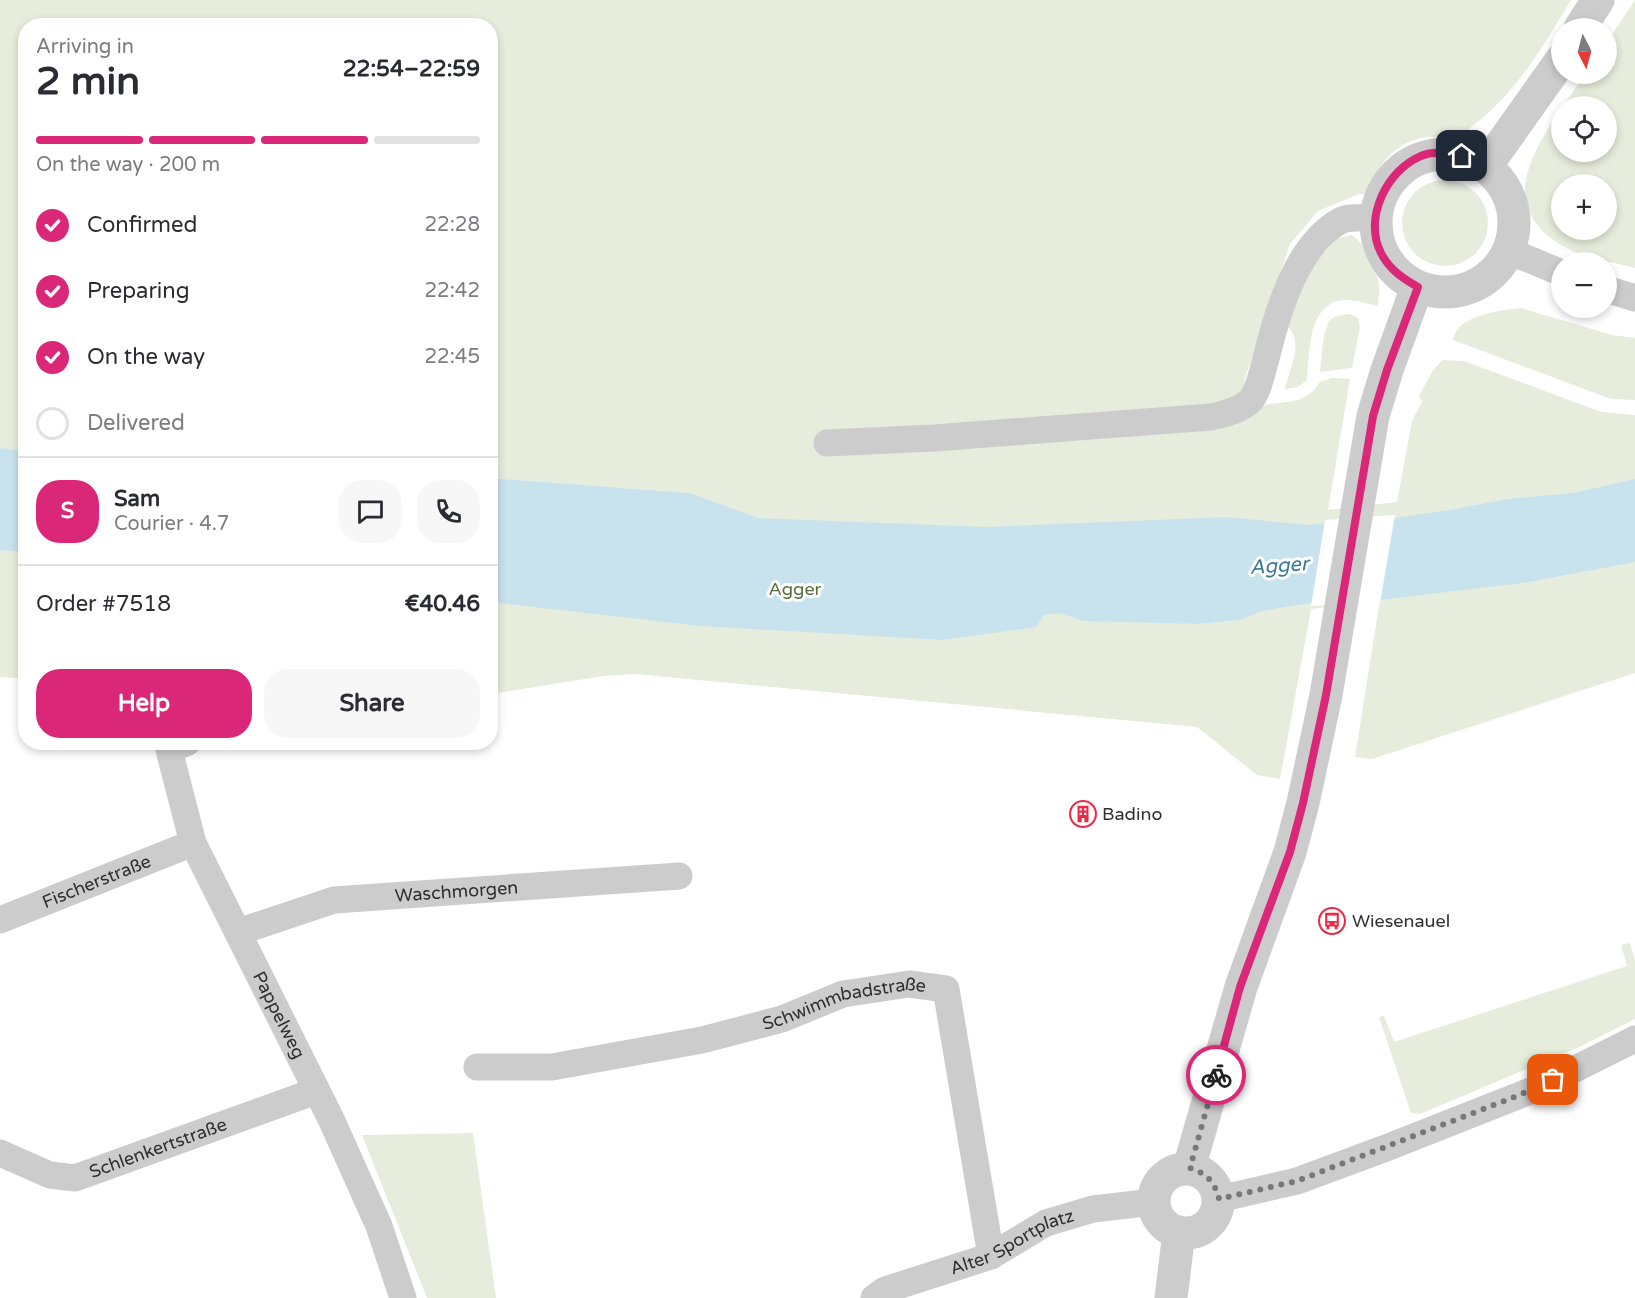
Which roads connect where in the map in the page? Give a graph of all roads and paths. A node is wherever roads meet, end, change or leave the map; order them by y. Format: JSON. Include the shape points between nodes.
{"nodes":[{"id":1,"x":1598,"y":0,"type":"edge"},
{"id":2,"x":1586,"y":18,"type":"edge"},
{"id":3,"x":1551,"y":74,"type":"edge"},
{"id":4,"x":1486,"y":166,"type":"junction"},
{"id":5,"x":1377,"y":218,"type":"junction"},
{"id":6,"x":1509,"y":251,"type":"junction"},
{"id":7,"x":1551,"y":268,"type":"edge"},
{"id":8,"x":1418,"y":287,"type":"junction"},
{"id":9,"x":1617,"y":292,"type":"edge"},
{"id":10,"x":1635,"y":298,"type":"edge"},
{"id":11,"x":827,"y":443,"type":"dead end"},
{"id":12,"x":170,"y":750,"type":"edge"},
{"id":13,"x":193,"y":843,"type":"junction"},
{"id":14,"x":679,"y":876,"type":"dead end"},
{"id":15,"x":0,"y":920,"type":"edge"},
{"id":16,"x":238,"y":932,"type":"junction"},
{"id":17,"x":1635,"y":1039,"type":"edge"},
{"id":18,"x":477,"y":1067,"type":"dead end"},
{"id":19,"x":316,"y":1091,"type":"junction"},
{"id":20,"x":0,"y":1153,"type":"edge"},
{"id":21,"x":1190,"y":1168,"type":"junction"},
{"id":22,"x":1219,"y":1199,"type":"junction"},
{"id":23,"x":1154,"y":1202,"type":"junction"},
{"id":24,"x":1179,"y":1232,"type":"junction"},
{"id":25,"x":991,"y":1256,"type":"junction"},
{"id":26,"x":403,"y":1298,"type":"edge"},
{"id":27,"x":874,"y":1298,"type":"edge"},
{"id":28,"x":1171,"y":1298,"type":"edge"}],
"edges":[{"from":1,"to":2,"type":"street"},
{"from":3,"to":4,"type":"street"},
{"from":4,"to":5,"type":"street","via":[[1441,152],[1423,155],[1403,166],[1390,181]]},
{"from":4,"to":6,"type":"street","via":[[1496,175],[1512,205],[1514,232]]},
{"from":5,"to":8,"type":"street","via":[[1375,235],[1380,252],[1402,278]]},
{"from":5,"to":11,"type":"street","via":[[1342,219],[1318,237],[1300,261],[1250,401],[1231,412],[1210,417],[956,437]]},
{"from":6,"to":7,"type":"street"},
{"from":6,"to":8,"type":"street","via":[[1491,275],[1475,286],[1456,292]]},
{"from":8,"to":21,"type":"street","via":[[1373,416],[1326,695],[1303,803],[1290,852],[1240,987]]},
{"from":9,"to":10,"type":"street"},
{"from":12,"to":13,"type":"street","name":"Pappelweg"},
{"from":13,"to":15,"type":"street","name":"Fischerstraße"},
{"from":13,"to":16,"type":"street","name":"Pappelweg"},
{"from":14,"to":16,"type":"street","name":"Waschmorgen","via":[[334,900]]},
{"from":16,"to":19,"type":"street","name":"Pappelweg"},
{"from":17,"to":22,"type":"street","via":[[1533,1090],[1386,1148],[1297,1181]]},
{"from":18,"to":25,"type":"street","name":"Schwimmbadstraße","via":[[552,1067],[702,1040],[782,1019],[843,994],[909,984],[946,989]]},
{"from":19,"to":20,"type":"street","name":"Schlenkertstraße","via":[[75,1178],[50,1175]]},
{"from":19,"to":26,"type":"street","name":"Pappelweg","via":[[379,1226]]},
{"from":21,"to":22,"type":"street","via":[[1206,1175]]},
{"from":21,"to":23,"type":"street","via":[[1168,1174],[1160,1181]]},
{"from":22,"to":24,"type":"street","via":[[1214,1218],[1207,1226],[1189,1233]]},
{"from":23,"to":24,"type":"street","via":[[1161,1222]]},
{"from":23,"to":25,"type":"street","name":"Alter Sportplatz","via":[[1093,1209],[1046,1223]]},
{"from":24,"to":28,"type":"street"},
{"from":25,"to":27,"type":"street","name":"Alter Sportplatz","via":[[885,1290]]}]}
